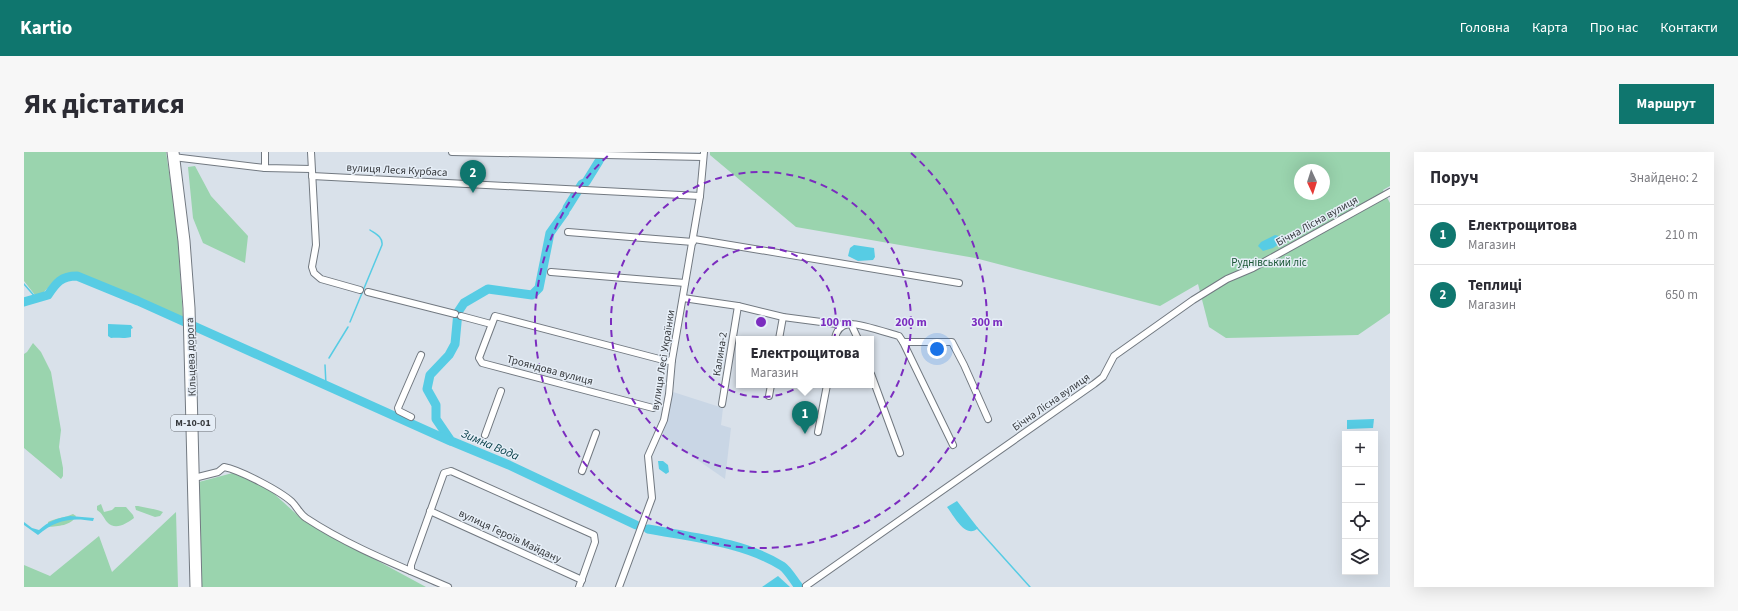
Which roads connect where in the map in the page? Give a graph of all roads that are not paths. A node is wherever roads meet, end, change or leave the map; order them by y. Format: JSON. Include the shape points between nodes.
{"nodes":[{"id":1,"x":265,"y":152,"type":"edge"},
{"id":2,"x":311,"y":152,"type":"edge"},
{"id":3,"x":452,"y":152,"type":"edge"},
{"id":4,"x":173,"y":154,"type":"edge"},
{"id":5,"x":704,"y":155,"type":"edge"},
{"id":6,"x":264,"y":168,"type":"junction"},
{"id":7,"x":312,"y":169,"type":"junction"},
{"id":8,"x":312,"y":176,"type":"junction"},
{"id":9,"x":1390,"y":192,"type":"edge"},
{"id":10,"x":700,"y":196,"type":"junction"},
{"id":11,"x":568,"y":232,"type":"dead end"},
{"id":12,"x":693,"y":240,"type":"junction"},
{"id":13,"x":551,"y":272,"type":"dead end"},
{"id":14,"x":685,"y":283,"type":"junction"},
{"id":15,"x":959,"y":283,"type":"dead end"},
{"id":16,"x":360,"y":290,"type":"dead end"},
{"id":17,"x":368,"y":292,"type":"dead end"},
{"id":18,"x":682,"y":298,"type":"junction"},
{"id":19,"x":738,"y":306,"type":"junction"},
{"id":20,"x":783,"y":317,"type":"junction"},
{"id":21,"x":491,"y":324,"type":"junction"},
{"id":22,"x":844,"y":325,"type":"junction"},
{"id":23,"x":852,"y":326,"type":"junction"},
{"id":24,"x":780,"y":336,"type":"edge"},
{"id":25,"x":836,"y":336,"type":"edge"},
{"id":26,"x":857,"y":336,"type":"edge"},
{"id":27,"x":903,"y":342,"type":"junction"},
{"id":28,"x":421,"y":355,"type":"dead end"},
{"id":29,"x":672,"y":360,"type":"junction"},
{"id":30,"x":874,"y":382,"type":"edge"},
{"id":31,"x":770,"y":388,"type":"edge"},
{"id":32,"x":826,"y":388,"type":"edge"},
{"id":33,"x":502,"y":391,"type":"dead end"},
{"id":34,"x":769,"y":396,"type":"dead end"},
{"id":35,"x":722,"y":404,"type":"dead end"},
{"id":36,"x":654,"y":408,"type":"dead end"},
{"id":37,"x":411,"y":417,"type":"dead end"},
{"id":38,"x":988,"y":420,"type":"dead end"},
{"id":39,"x":818,"y":432,"type":"dead end"},
{"id":40,"x":596,"y":433,"type":"dead end"},
{"id":41,"x":485,"y":435,"type":"dead end"},
{"id":42,"x":953,"y":445,"type":"dead end"},
{"id":43,"x":900,"y":453,"type":"dead end"},
{"id":44,"x":582,"y":471,"type":"dead end"},
{"id":45,"x":194,"y":478,"type":"junction"},
{"id":46,"x":430,"y":510,"type":"junction"},
{"id":47,"x":411,"y":571,"type":"junction"},
{"id":48,"x":582,"y":580,"type":"junction"},
{"id":49,"x":806,"y":586,"type":"dead end"},
{"id":50,"x":196,"y":587,"type":"edge"},
{"id":51,"x":448,"y":587,"type":"edge"},
{"id":52,"x":579,"y":587,"type":"edge"},
{"id":53,"x":619,"y":587,"type":"edge"}],
"edges":[{"from":1,"to":6,"type":"street"},
{"from":2,"to":7,"type":"street"},
{"from":3,"to":5,"type":"street"},
{"from":4,"to":6,"type":"street"},
{"from":4,"to":45,"type":"highway","name":"Кільцева дорога","number":"М-10-01","via":[[189,308]]},
{"from":5,"to":10,"type":"street","name":"вулиця Лесі Українки"},
{"from":6,"to":7,"type":"street"},
{"from":7,"to":8,"type":"street"},
{"from":8,"to":10,"type":"street","name":"вулиця Леся Курбаса"},
{"from":8,"to":16,"type":"street","via":[[316,245],[312,267],[314,273],[321,279]]},
{"from":9,"to":49,"type":"street","name":"Бічна Лісна вулиця","via":[[1253,268],[1227,279],[1193,300],[1114,356],[1103,377],[1094,384]]},
{"from":10,"to":12,"type":"street","name":"вулиця Лесі Українки"},
{"from":11,"to":12,"type":"street"},
{"from":12,"to":14,"type":"street","name":"вулиця Лесі Українки"},
{"from":12,"to":15,"type":"street"},
{"from":13,"to":14,"type":"street"},
{"from":14,"to":18,"type":"street","name":"вулиця Лесі Українки"},
{"from":17,"to":21,"type":"street"},
{"from":18,"to":19,"type":"street"},
{"from":18,"to":29,"type":"street","name":"вулиця Лесі Українки"},
{"from":19,"to":20,"type":"street"},
{"from":19,"to":35,"type":"street","name":"Калина-2"},
{"from":20,"to":22,"type":"street"},
{"from":20,"to":24,"type":"street"},
{"from":21,"to":29,"type":"street","via":[[495,316]]},
{"from":21,"to":36,"type":"street","name":"Трояндова вулиця","via":[[479,358],[482,363]]},
{"from":22,"to":23,"type":"street"},
{"from":22,"to":25,"type":"street"},
{"from":23,"to":26,"type":"street"},
{"from":23,"to":27,"type":"street","via":[[899,336]]},
{"from":27,"to":38,"type":"street","via":[[952,342]]},
{"from":27,"to":42,"type":"street"},
{"from":28,"to":37,"type":"street","via":[[398,408]]},
{"from":29,"to":53,"type":"street","name":"вулиця Лесі Українки","via":[[664,420],[648,456],[652,498]]},
{"from":30,"to":43,"type":"street"},
{"from":31,"to":34,"type":"street"},
{"from":32,"to":39,"type":"street"},
{"from":33,"to":41,"type":"street"},
{"from":40,"to":44,"type":"street"},
{"from":45,"to":47,"type":"street","via":[[218,472],[224,467],[234,469],[279,493],[291,502],[304,518],[359,548]]},
{"from":45,"to":50,"type":"highway","name":"Кільцева дорога","number":"М-10-01"},
{"from":46,"to":47,"type":"street"},
{"from":46,"to":48,"type":"street","name":"вулиця Героїв Майдану"},
{"from":46,"to":48,"type":"street","via":[[444,473],[451,471],[594,535],[595,542]]},
{"from":47,"to":51,"type":"street"},
{"from":48,"to":52,"type":"street"}]}
